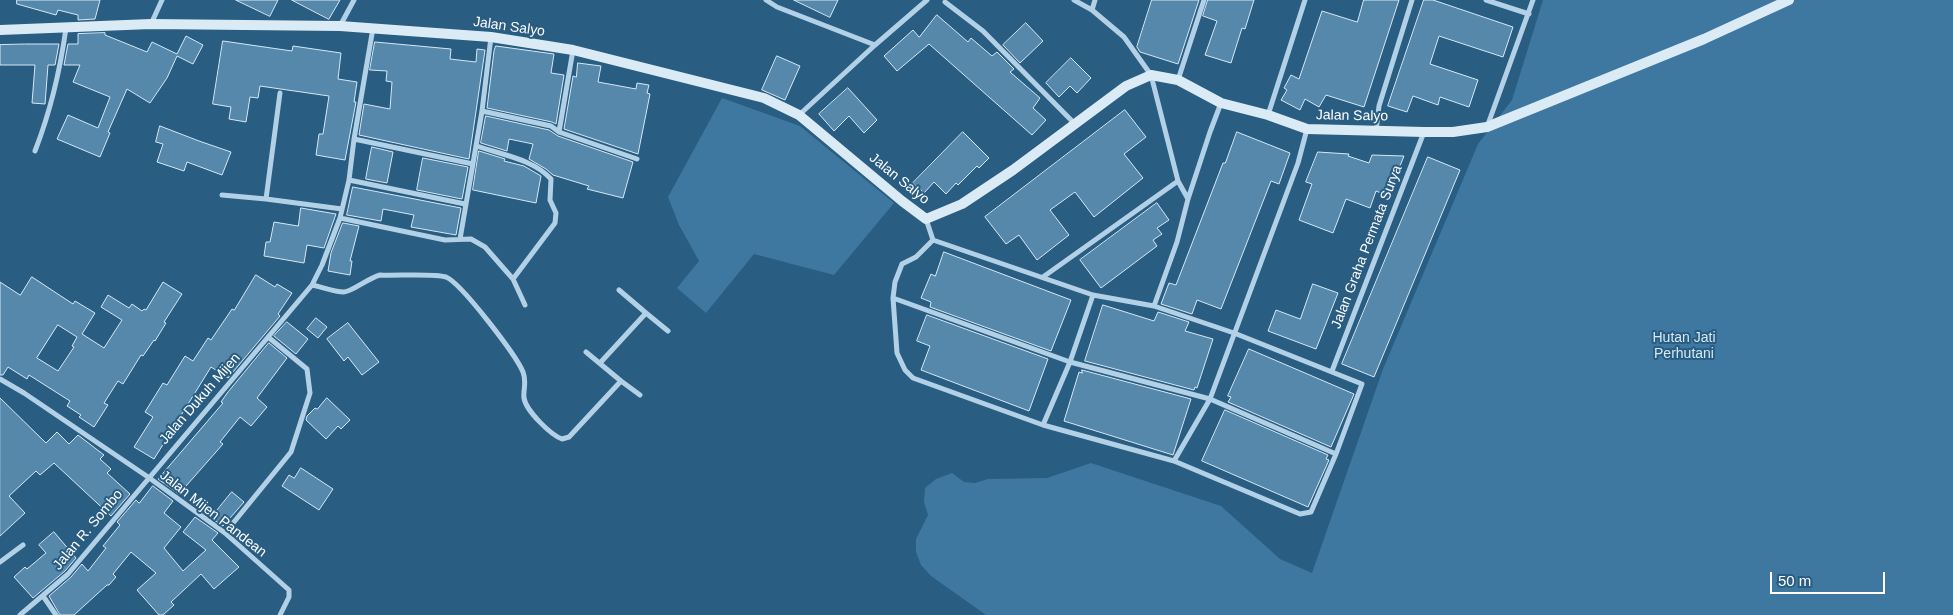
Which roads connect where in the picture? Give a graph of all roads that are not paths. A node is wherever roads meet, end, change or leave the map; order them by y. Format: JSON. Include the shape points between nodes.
{"nodes":[{"id":1,"x":162,"y":0,"type":"edge"},
{"id":2,"x":354,"y":0,"type":"edge"},
{"id":3,"x":766,"y":0,"type":"edge"},
{"id":4,"x":927,"y":0,"type":"edge"},
{"id":5,"x":1074,"y":0,"type":"edge"},
{"id":6,"x":1095,"y":0,"type":"edge"},
{"id":7,"x":1204,"y":0,"type":"edge"},
{"id":8,"x":1305,"y":0,"type":"edge"},
{"id":9,"x":1412,"y":0,"type":"edge"},
{"id":10,"x":1486,"y":0,"type":"edge"},
{"id":11,"x":1533,"y":0,"type":"edge"},
{"id":12,"x":1789,"y":0,"type":"edge"},
{"id":13,"x":944,"y":1,"type":"edge"},
{"id":14,"x":1092,"y":10,"type":"junction"},
{"id":15,"x":1529,"y":14,"type":"junction"},
{"id":16,"x":151,"y":24,"type":"junction"},
{"id":17,"x":340,"y":26,"type":"junction"},
{"id":18,"x":66,"y":27,"type":"junction"},
{"id":19,"x":373,"y":28,"type":"junction"},
{"id":20,"x":0,"y":30,"type":"edge"},
{"id":21,"x":491,"y":37,"type":"junction"},
{"id":22,"x":875,"y":45,"type":"junction"},
{"id":23,"x":573,"y":50,"type":"junction"},
{"id":24,"x":1151,"y":75,"type":"junction"},
{"id":25,"x":1178,"y":80,"type":"junction"},
{"id":26,"x":280,"y":93,"type":"dead end"},
{"id":27,"x":1222,"y":102,"type":"junction"},
{"id":28,"x":482,"y":111,"type":"junction"},
{"id":29,"x":799,"y":115,"type":"junction"},
{"id":30,"x":1268,"y":115,"type":"junction"},
{"id":31,"x":1076,"y":125,"type":"junction"},
{"id":32,"x":1487,"y":127,"type":"junction"},
{"id":33,"x":1307,"y":129,"type":"junction"},
{"id":34,"x":1376,"y":131,"type":"junction"},
{"id":35,"x":559,"y":132,"type":"junction"},
{"id":36,"x":1424,"y":132,"type":"junction"},
{"id":37,"x":354,"y":139,"type":"junction"},
{"id":38,"x":477,"y":146,"type":"junction"},
{"id":39,"x":35,"y":151,"type":"dead end"},
{"id":40,"x":637,"y":159,"type":"dead end"},
{"id":41,"x":473,"y":164,"type":"junction"},
{"id":42,"x":348,"y":180,"type":"junction"},
{"id":43,"x":1178,"y":181,"type":"junction"},
{"id":44,"x":222,"y":195,"type":"dead end"},
{"id":45,"x":266,"y":199,"type":"junction"},
{"id":46,"x":1188,"y":199,"type":"junction"},
{"id":47,"x":465,"y":204,"type":"junction"},
{"id":48,"x":342,"y":210,"type":"junction"},
{"id":49,"x":340,"y":218,"type":"junction"},
{"id":50,"x":926,"y":219,"type":"junction"},
{"id":51,"x":460,"y":239,"type":"junction"},
{"id":52,"x":933,"y":240,"type":"junction"},
{"id":53,"x":1042,"y":277,"type":"junction"},
{"id":54,"x":514,"y":279,"type":"junction"},
{"id":55,"x":312,"y":285,"type":"junction"},
{"id":56,"x":619,"y":290,"type":"dead end"},
{"id":57,"x":1094,"y":295,"type":"junction"},
{"id":58,"x":893,"y":298,"type":"junction"},
{"id":59,"x":525,"y":305,"type":"dead end"},
{"id":60,"x":1154,"y":306,"type":"junction"},
{"id":61,"x":646,"y":313,"type":"junction"},
{"id":62,"x":668,"y":331,"type":"dead end"},
{"id":63,"x":1234,"y":333,"type":"junction"},
{"id":64,"x":268,"y":337,"type":"junction"},
{"id":65,"x":586,"y":352,"type":"dead end"},
{"id":66,"x":1070,"y":362,"type":"junction"},
{"id":67,"x":600,"y":363,"type":"junction"},
{"id":68,"x":1332,"y":371,"type":"junction"},
{"id":69,"x":0,"y":380,"type":"edge"},
{"id":70,"x":622,"y":381,"type":"junction"},
{"id":71,"x":640,"y":395,"type":"dead end"},
{"id":72,"x":1210,"y":399,"type":"junction"},
{"id":73,"x":1043,"y":425,"type":"junction"},
{"id":74,"x":1336,"y":454,"type":"junction"},
{"id":75,"x":1174,"y":461,"type":"junction"},
{"id":76,"x":148,"y":477,"type":"junction"},
{"id":77,"x":225,"y":533,"type":"junction"},
{"id":78,"x":23,"y":545,"type":"dead end"},
{"id":79,"x":0,"y":562,"type":"edge"},
{"id":80,"x":43,"y":596,"type":"junction"},
{"id":81,"x":20,"y":615,"type":"edge"},
{"id":82,"x":56,"y":615,"type":"edge"},
{"id":83,"x":280,"y":615,"type":"edge"}],
"edges":[{"from":1,"to":16,"type":"street"},
{"from":2,"to":17,"type":"street"},
{"from":3,"to":22,"type":"street"},
{"from":4,"to":22,"type":"street"},
{"from":5,"to":14,"type":"street"},
{"from":6,"to":14,"type":"street"},
{"from":7,"to":25,"type":"street"},
{"from":8,"to":30,"type":"street"},
{"from":9,"to":34,"type":"street","via":[[1379,106]]},
{"from":10,"to":15,"type":"street"},
{"from":11,"to":15,"type":"street"},
{"from":12,"to":32,"type":"street","name":"Jalan Salyo","via":[[1704,39]]},
{"from":13,"to":31,"type":"street","via":[[983,32]]},
{"from":14,"to":24,"type":"street","via":[[1124,38]]},
{"from":15,"to":32,"type":"street"},
{"from":16,"to":17,"type":"street","name":"Jalan Salyo"},
{"from":16,"to":18,"type":"street","name":"Jalan Salyo"},
{"from":17,"to":19,"type":"street","name":"Jalan Salyo"},
{"from":18,"to":20,"type":"street","name":"Jalan Salyo"},
{"from":18,"to":39,"type":"street","via":[[55,91]]},
{"from":19,"to":21,"type":"street","name":"Jalan Salyo"},
{"from":19,"to":37,"type":"street","name":"Jalan Dukuh Mijen"},
{"from":21,"to":23,"type":"street","name":"Jalan Salyo"},
{"from":21,"to":28,"type":"street"},
{"from":22,"to":29,"type":"street"},
{"from":23,"to":29,"type":"street","name":"Jalan Salyo","via":[[764,98]]},
{"from":23,"to":35,"type":"street"},
{"from":24,"to":25,"type":"street","name":"Jalan Salyo"},
{"from":24,"to":31,"type":"street","name":"Jalan Salyo","via":[[1126,86]]},
{"from":24,"to":43,"type":"street"},
{"from":25,"to":27,"type":"street","name":"Jalan Salyo"},
{"from":26,"to":45,"type":"street"},
{"from":27,"to":30,"type":"street","name":"Jalan Salyo"},
{"from":27,"to":46,"type":"street"},
{"from":28,"to":35,"type":"street","via":[[551,126]]},
{"from":28,"to":38,"type":"street"},
{"from":29,"to":50,"type":"street","name":"Jalan Salyo"},
{"from":30,"to":33,"type":"street","name":"Jalan Salyo"},
{"from":31,"to":50,"type":"street","name":"Jalan Salyo","via":[[962,204]]},
{"from":32,"to":36,"type":"street","name":"Jalan Salyo"},
{"from":33,"to":34,"type":"street","name":"Jalan Salyo"},
{"from":33,"to":63,"type":"street","via":[[1304,146]]},
{"from":34,"to":36,"type":"street","name":"Jalan Salyo"},
{"from":35,"to":40,"type":"street"},
{"from":36,"to":68,"type":"street","name":"Jalan Graha Permata Surya"},
{"from":37,"to":41,"type":"street"},
{"from":37,"to":42,"type":"street","name":"Jalan Dukuh Mijen"},
{"from":38,"to":41,"type":"street"},
{"from":38,"to":54,"type":"street","via":[[532,165],[552,179],[550,200],[556,213],[555,223]]},
{"from":41,"to":47,"type":"street"},
{"from":42,"to":47,"type":"street"},
{"from":42,"to":48,"type":"street","name":"Jalan Dukuh Mijen"},
{"from":43,"to":46,"type":"street"},
{"from":43,"to":53,"type":"street"},
{"from":44,"to":45,"type":"street"},
{"from":45,"to":48,"type":"street"},
{"from":46,"to":60,"type":"street","via":[[1177,242]]},
{"from":47,"to":51,"type":"street"},
{"from":48,"to":49,"type":"street","name":"Jalan Dukuh Mijen"},
{"from":49,"to":51,"type":"street","via":[[445,240]]},
{"from":49,"to":55,"type":"street","name":"Jalan Dukuh Mijen"},
{"from":50,"to":52,"type":"street"},
{"from":51,"to":54,"type":"street","via":[[471,239],[485,247]]},
{"from":52,"to":53,"type":"street"},
{"from":52,"to":58,"type":"street","via":[[916,257],[902,264]]},
{"from":53,"to":57,"type":"street"},
{"from":54,"to":59,"type":"street"},
{"from":55,"to":64,"type":"street","name":"Jalan Dukuh Mijen"},
{"from":55,"to":70,"type":"street","via":[[345,292],[380,275],[452,280],[493,328],[522,370],[526,405],[553,436],[562,439],[569,437]]},
{"from":56,"to":61,"type":"street"},
{"from":57,"to":60,"type":"street"},
{"from":57,"to":66,"type":"street"},
{"from":58,"to":66,"type":"street"},
{"from":58,"to":73,"type":"street","via":[[897,353],[913,378]]},
{"from":60,"to":63,"type":"street"},
{"from":61,"to":62,"type":"street"},
{"from":61,"to":67,"type":"street"},
{"from":63,"to":68,"type":"street"},
{"from":63,"to":72,"type":"street"},
{"from":64,"to":76,"type":"street","name":"Jalan Dukuh Mijen"},
{"from":64,"to":77,"type":"street","via":[[307,369],[310,393],[291,452]]},
{"from":65,"to":67,"type":"street"},
{"from":66,"to":72,"type":"street"},
{"from":66,"to":73,"type":"street"},
{"from":67,"to":70,"type":"street"},
{"from":68,"to":74,"type":"street","via":[[1362,384]]},
{"from":69,"to":76,"type":"street","via":[[24,392]]},
{"from":70,"to":71,"type":"street"},
{"from":72,"to":74,"type":"street"},
{"from":72,"to":75,"type":"street"},
{"from":73,"to":75,"type":"street"},
{"from":74,"to":75,"type":"street","via":[[1311,512],[1304,514]]},
{"from":76,"to":77,"type":"street","name":"Jalan Mijen Pandean"},
{"from":76,"to":80,"type":"street","name":"Jalan R. Sombo","via":[[68,574]]},
{"from":77,"to":83,"type":"street","name":"Jalan Mijen Pandean","via":[[287,588],[289,597]]},
{"from":78,"to":79,"type":"street"},
{"from":80,"to":81,"type":"street","name":"Jalan R. Sombo"},
{"from":80,"to":82,"type":"street"}]}
